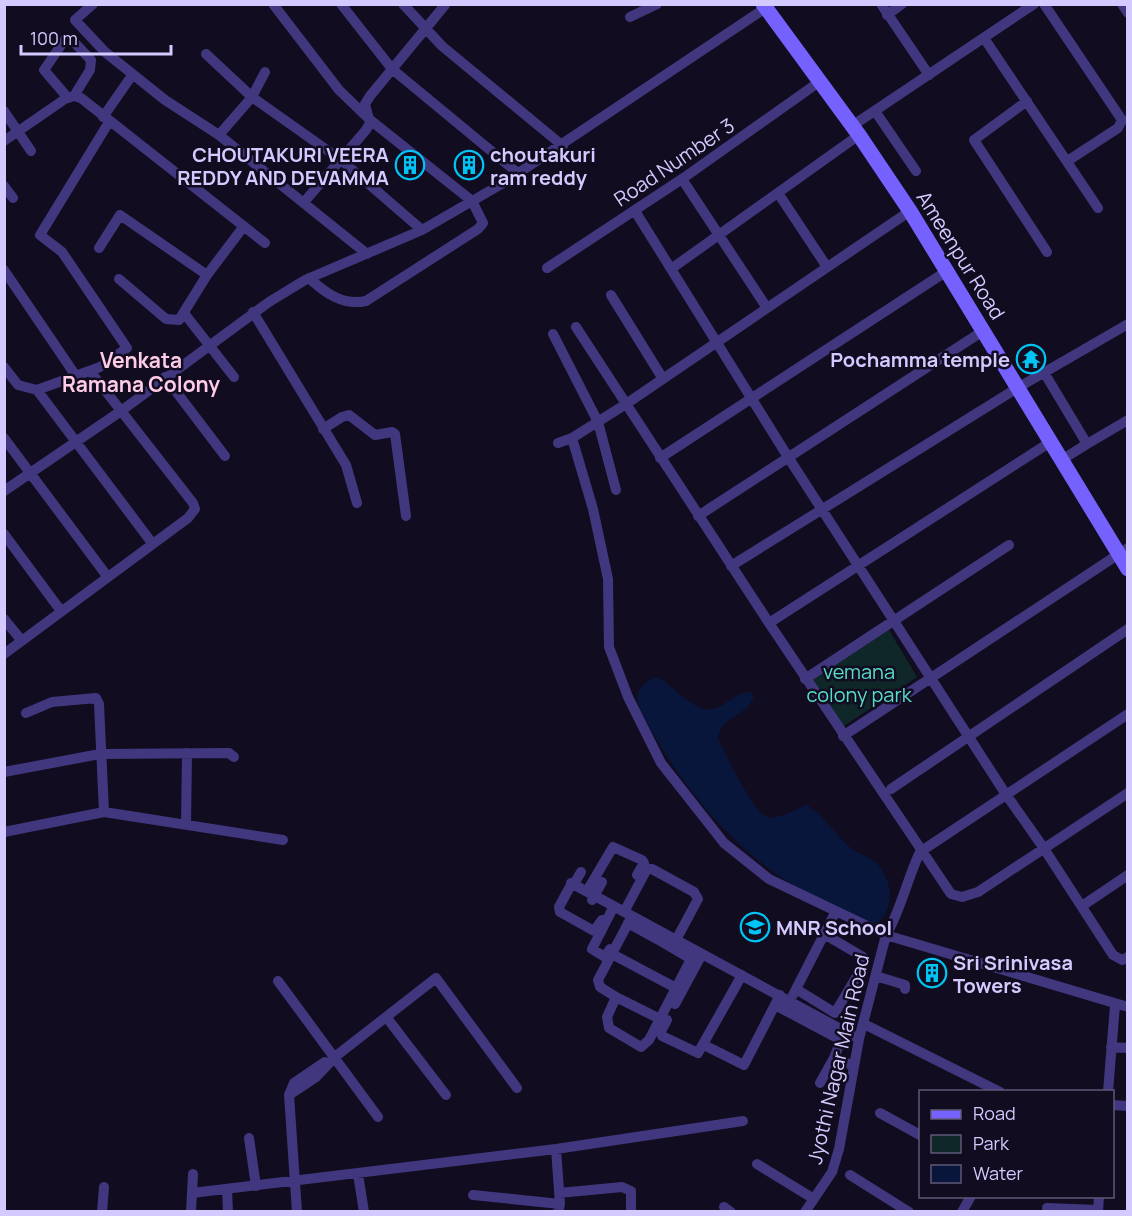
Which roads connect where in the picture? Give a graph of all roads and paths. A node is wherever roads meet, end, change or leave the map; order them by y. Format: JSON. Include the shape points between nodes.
{"nodes":[{"id":1,"x":93,"y":4,"type":"edge"},
{"id":2,"x":273,"y":4,"type":"edge"},
{"id":3,"x":341,"y":4,"type":"edge"},
{"id":4,"x":403,"y":4,"type":"edge"},
{"id":5,"x":657,"y":4,"type":"edge"},
{"id":6,"x":881,"y":4,"type":"edge"},
{"id":7,"x":902,"y":4,"type":"edge"},
{"id":8,"x":1034,"y":4,"type":"edge"},
{"id":9,"x":1044,"y":4,"type":"edge"},
{"id":10,"x":1122,"y":4,"type":"edge"},
{"id":11,"x":444,"y":5,"type":"edge"},
{"id":12,"x":765,"y":5,"type":"edge"},
{"id":13,"x":1128,"y":13,"type":"edge"},
{"id":14,"x":887,"y":15,"type":"junction"},
{"id":15,"x":630,"y":17,"type":"dead end"},
{"id":16,"x":425,"y":31,"type":"junction"},
{"id":17,"x":984,"y":38,"type":"junction"},
{"id":18,"x":206,"y":54,"type":"dead end"},
{"id":19,"x":392,"y":69,"type":"junction"},
{"id":20,"x":265,"y":72,"type":"dead end"},
{"id":21,"x":132,"y":74,"type":"junction"},
{"id":22,"x":928,"y":75,"type":"junction"},
{"id":23,"x":819,"y":82,"type":"junction"},
{"id":24,"x":71,"y":97,"type":"junction"},
{"id":25,"x":252,"y":97,"type":"junction"},
{"id":26,"x":1027,"y":101,"type":"junction"},
{"id":27,"x":4,"y":111,"type":"edge"},
{"id":28,"x":875,"y":111,"type":"junction"},
{"id":29,"x":106,"y":119,"type":"junction"},
{"id":30,"x":369,"y":119,"type":"junction"},
{"id":31,"x":1125,"y":124,"type":"edge"},
{"id":32,"x":856,"y":131,"type":"junction"},
{"id":33,"x":18,"y":132,"type":"junction"},
{"id":34,"x":219,"y":135,"type":"junction"},
{"id":35,"x":4,"y":141,"type":"edge"},
{"id":36,"x":563,"y":146,"type":"junction"},
{"id":37,"x":31,"y":151,"type":"dead end"},
{"id":38,"x":341,"y":160,"type":"junction"},
{"id":39,"x":1069,"y":160,"type":"junction"},
{"id":40,"x":916,"y":171,"type":"dead end"},
{"id":41,"x":519,"y":174,"type":"junction"},
{"id":42,"x":682,"y":179,"type":"junction"},
{"id":43,"x":4,"y":186,"type":"edge"},
{"id":44,"x":778,"y":193,"type":"junction"},
{"id":45,"x":13,"y":198,"type":"dead end"},
{"id":46,"x":305,"y":201,"type":"junction"},
{"id":47,"x":472,"y":201,"type":"junction"},
{"id":48,"x":1098,"y":208,"type":"dead end"},
{"id":49,"x":635,"y":211,"type":"junction"},
{"id":50,"x":910,"y":211,"type":"junction"},
{"id":51,"x":244,"y":226,"type":"junction"},
{"id":52,"x":422,"y":230,"type":"junction"},
{"id":53,"x":719,"y":235,"type":"junction"},
{"id":54,"x":266,"y":243,"type":"dead end"},
{"id":55,"x":99,"y":248,"type":"dead end"},
{"id":56,"x":1047,"y":252,"type":"dead end"},
{"id":57,"x":367,"y":254,"type":"junction"},
{"id":58,"x":827,"y":267,"type":"junction"},
{"id":59,"x":547,"y":268,"type":"dead end"},
{"id":60,"x":671,"y":269,"type":"junction"},
{"id":61,"x":4,"y":270,"type":"edge"},
{"id":62,"x":947,"y":271,"type":"junction"},
{"id":63,"x":207,"y":275,"type":"junction"},
{"id":64,"x":309,"y":278,"type":"junction"},
{"id":65,"x":119,"y":279,"type":"dead end"},
{"id":66,"x":611,"y":295,"type":"dead end"},
{"id":67,"x":767,"y":308,"type":"junction"},
{"id":68,"x":253,"y":312,"type":"junction"},
{"id":69,"x":184,"y":313,"type":"junction"},
{"id":70,"x":1128,"y":324,"type":"edge"},
{"id":71,"x":576,"y":327,"type":"dead end"},
{"id":72,"x":983,"y":331,"type":"junction"},
{"id":73,"x":553,"y":334,"type":"dead end"},
{"id":74,"x":715,"y":342,"type":"junction"},
{"id":75,"x":209,"y":344,"type":"junction"},
{"id":76,"x":4,"y":367,"type":"edge"},
{"id":77,"x":90,"y":371,"type":"junction"},
{"id":78,"x":1045,"y":374,"type":"junction"},
{"id":79,"x":76,"y":376,"type":"junction"},
{"id":80,"x":165,"y":377,"type":"junction"},
{"id":81,"x":234,"y":377,"type":"dead end"},
{"id":82,"x":663,"y":379,"type":"junction"},
{"id":83,"x":1019,"y":387,"type":"junction"},
{"id":84,"x":37,"y":390,"type":"junction"},
{"id":85,"x":752,"y":399,"type":"junction"},
{"id":86,"x":626,"y":404,"type":"junction"},
{"id":87,"x":121,"y":411,"type":"junction"},
{"id":88,"x":1128,"y":420,"type":"edge"},
{"id":89,"x":598,"y":422,"type":"junction"},
{"id":90,"x":323,"y":429,"type":"junction"},
{"id":91,"x":4,"y":438,"type":"edge"},
{"id":92,"x":572,"y":438,"type":"junction"},
{"id":93,"x":1052,"y":441,"type":"junction"},
{"id":94,"x":75,"y":442,"type":"junction"},
{"id":95,"x":558,"y":443,"type":"dead end"},
{"id":96,"x":1087,"y":444,"type":"junction"},
{"id":97,"x":225,"y":456,"type":"dead end"},
{"id":98,"x":788,"y":457,"type":"junction"},
{"id":99,"x":660,"y":458,"type":"junction"},
{"id":100,"x":1062,"y":459,"type":"junction"},
{"id":101,"x":30,"y":473,"type":"junction"},
{"id":102,"x":616,"y":490,"type":"dead end"},
{"id":103,"x":4,"y":491,"type":"edge"},
{"id":104,"x":357,"y":503,"type":"dead end"},
{"id":105,"x":823,"y":508,"type":"junction"},
{"id":106,"x":406,"y":516,"type":"dead end"},
{"id":107,"x":698,"y":516,"type":"junction"},
{"id":108,"x":4,"y":534,"type":"edge"},
{"id":109,"x":152,"y":543,"type":"junction"},
{"id":110,"x":1009,"y":545,"type":"dead end"},
{"id":111,"x":1123,"y":551,"type":"edge"},
{"id":112,"x":859,"y":565,"type":"junction"},
{"id":113,"x":731,"y":566,"type":"junction"},
{"id":114,"x":1128,"y":569,"type":"edge"},
{"id":115,"x":107,"y":576,"type":"junction"},
{"id":116,"x":61,"y":611,"type":"junction"},
{"id":117,"x":4,"y":619,"type":"edge"},
{"id":118,"x":894,"y":620,"type":"junction"},
{"id":119,"x":769,"y":623,"type":"junction"},
{"id":120,"x":1128,"y":629,"type":"edge"},
{"id":121,"x":22,"y":641,"type":"junction"},
{"id":122,"x":4,"y":654,"type":"edge"},
{"id":123,"x":932,"y":678,"type":"junction"},
{"id":124,"x":805,"y":679,"type":"junction"},
{"id":125,"x":26,"y":713,"type":"dead end"},
{"id":126,"x":1128,"y":714,"type":"edge"},
{"id":127,"x":843,"y":736,"type":"junction"},
{"id":128,"x":969,"y":736,"type":"junction"},
{"id":129,"x":187,"y":753,"type":"junction"},
{"id":130,"x":100,"y":754,"type":"junction"},
{"id":131,"x":234,"y":757,"type":"dead end"},
{"id":132,"x":4,"y":772,"type":"edge"},
{"id":133,"x":891,"y":789,"type":"dead end"},
{"id":134,"x":1005,"y":793,"type":"junction"},
{"id":135,"x":1128,"y":793,"type":"edge"},
{"id":136,"x":104,"y":812,"type":"junction"},
{"id":137,"x":186,"y":824,"type":"junction"},
{"id":138,"x":4,"y":832,"type":"edge"},
{"id":139,"x":283,"y":840,"type":"dead end"},
{"id":140,"x":1043,"y":847,"type":"junction"},
{"id":141,"x":920,"y":852,"type":"junction"},
{"id":142,"x":581,"y":872,"type":"dead end"},
{"id":143,"x":1128,"y":875,"type":"edge"},
{"id":144,"x":602,"y":882,"type":"dead end"},
{"id":145,"x":572,"y":885,"type":"junction"},
{"id":146,"x":590,"y":896,"type":"junction"},
{"id":147,"x":1082,"y":906,"type":"junction"},
{"id":148,"x":836,"y":911,"type":"junction"},
{"id":149,"x":620,"y":912,"type":"junction"},
{"id":150,"x":824,"y":934,"type":"junction"},
{"id":151,"x":659,"y":935,"type":"junction"},
{"id":152,"x":886,"y":935,"type":"junction"},
{"id":153,"x":676,"y":940,"type":"junction"},
{"id":154,"x":688,"y":950,"type":"junction"},
{"id":155,"x":612,"y":954,"type":"junction"},
{"id":156,"x":702,"y":954,"type":"junction"},
{"id":157,"x":1128,"y":957,"type":"edge"},
{"id":158,"x":742,"y":975,"type":"junction"},
{"id":159,"x":876,"y":976,"type":"junction"},
{"id":160,"x":278,"y":981,"type":"dead end"},
{"id":161,"x":676,"y":988,"type":"junction"},
{"id":162,"x":796,"y":989,"type":"junction"},
{"id":163,"x":905,"y":989,"type":"dead end"},
{"id":164,"x":616,"y":997,"type":"junction"},
{"id":165,"x":782,"y":1000,"type":"junction"},
{"id":166,"x":1115,"y":1005,"type":"junction"},
{"id":167,"x":1128,"y":1007,"type":"edge"},
{"id":168,"x":387,"y":1018,"type":"junction"},
{"id":169,"x":660,"y":1019,"type":"junction"},
{"id":170,"x":864,"y":1024,"type":"junction"},
{"id":171,"x":859,"y":1039,"type":"junction"},
{"id":172,"x":704,"y":1045,"type":"junction"},
{"id":173,"x":1111,"y":1047,"type":"junction"},
{"id":174,"x":1128,"y":1048,"type":"edge"},
{"id":175,"x":336,"y":1056,"type":"junction"},
{"id":176,"x":834,"y":1058,"type":"junction"},
{"id":177,"x":854,"y":1066,"type":"junction"},
{"id":178,"x":820,"y":1083,"type":"dead end"},
{"id":179,"x":517,"y":1088,"type":"dead end"},
{"id":180,"x":996,"y":1090,"type":"edge"},
{"id":181,"x":1108,"y":1090,"type":"edge"},
{"id":182,"x":447,"y":1095,"type":"dead end"},
{"id":183,"x":880,"y":1113,"type":"dead end"},
{"id":184,"x":378,"y":1117,"type":"dead end"},
{"id":185,"x":743,"y":1121,"type":"dead end"},
{"id":186,"x":919,"y":1134,"type":"edge"},
{"id":187,"x":249,"y":1138,"type":"dead end"},
{"id":188,"x":556,"y":1149,"type":"junction"},
{"id":189,"x":757,"y":1164,"type":"dead end"},
{"id":190,"x":193,"y":1174,"type":"dead end"},
{"id":191,"x":358,"y":1174,"type":"junction"},
{"id":192,"x":850,"y":1175,"type":"dead end"},
{"id":193,"x":294,"y":1182,"type":"junction"},
{"id":194,"x":256,"y":1186,"type":"junction"},
{"id":195,"x":104,"y":1187,"type":"dead end"},
{"id":196,"x":227,"y":1189,"type":"junction"},
{"id":197,"x":192,"y":1193,"type":"junction"},
{"id":198,"x":473,"y":1196,"type":"dead end"},
{"id":199,"x":970,"y":1198,"type":"edge"},
{"id":200,"x":814,"y":1199,"type":"junction"},
{"id":201,"x":559,"y":1203,"type":"edge"},
{"id":202,"x":1047,"y":1208,"type":"dead end"},
{"id":203,"x":1098,"y":1211,"type":"edge"},
{"id":204,"x":102,"y":1212,"type":"edge"},
{"id":205,"x":192,"y":1212,"type":"edge"},
{"id":206,"x":228,"y":1212,"type":"edge"},
{"id":207,"x":297,"y":1212,"type":"edge"},
{"id":208,"x":364,"y":1212,"type":"edge"},
{"id":209,"x":631,"y":1212,"type":"edge"},
{"id":210,"x":805,"y":1212,"type":"edge"},
{"id":211,"x":909,"y":1212,"type":"edge"},
{"id":212,"x":962,"y":1212,"type":"edge"}],
"edges":[{"from":1,"to":21,"type":"street","via":[[75,20]]},
{"from":2,"to":30,"type":"street","via":[[339,90]]},
{"from":3,"to":19,"type":"street"},
{"from":4,"to":16,"type":"street"},
{"from":5,"to":15,"type":"street"},
{"from":6,"to":14,"type":"street"},
{"from":7,"to":14,"type":"street"},
{"from":8,"to":17,"type":"street"},
{"from":9,"to":31,"type":"street"},
{"from":10,"to":13,"type":"street"},
{"from":11,"to":16,"type":"street"},
{"from":12,"to":23,"type":"street","name":"Ameenpur Road"},
{"from":12,"to":36,"type":"street"},
{"from":14,"to":22,"type":"street"},
{"from":16,"to":19,"type":"street"},
{"from":16,"to":36,"type":"street"},
{"from":17,"to":22,"type":"street"},
{"from":17,"to":26,"type":"street"},
{"from":18,"to":25,"type":"street"},
{"from":19,"to":30,"type":"street","via":[[366,104]]},
{"from":19,"to":41,"type":"street"},
{"from":20,"to":25,"type":"street"},
{"from":21,"to":29,"type":"street"},
{"from":21,"to":34,"type":"street"},
{"from":22,"to":28,"type":"street"},
{"from":23,"to":32,"type":"street","name":"Ameenpur Road"},
{"from":23,"to":42,"type":"street","name":"Road Number 3"},
{"from":24,"to":24,"type":"street","via":[[44,70],[66,38],[92,60],[90,70]]},
{"from":24,"to":29,"type":"street","via":[[81,98]]},
{"from":24,"to":33,"type":"street"},
{"from":25,"to":34,"type":"street"},
{"from":25,"to":38,"type":"street"},
{"from":26,"to":39,"type":"street"},
{"from":26,"to":56,"type":"street","via":[[974,140]]},
{"from":27,"to":33,"type":"street"},
{"from":28,"to":32,"type":"street"},
{"from":28,"to":40,"type":"street"},
{"from":29,"to":51,"type":"street"},
{"from":29,"to":77,"type":"street","via":[[40,235],[63,252],[126,346]]},
{"from":30,"to":38,"type":"street","via":[[366,130]]},
{"from":30,"to":47,"type":"street"},
{"from":31,"to":39,"type":"street"},
{"from":32,"to":44,"type":"street"},
{"from":32,"to":50,"type":"street","name":"Ameenpur Road"},
{"from":33,"to":35,"type":"street"},
{"from":33,"to":37,"type":"street"},
{"from":34,"to":46,"type":"street"},
{"from":36,"to":41,"type":"street"},
{"from":38,"to":46,"type":"street"},
{"from":38,"to":52,"type":"street"},
{"from":39,"to":48,"type":"street"},
{"from":41,"to":47,"type":"street"},
{"from":42,"to":49,"type":"street","name":"Road Number 3"},
{"from":42,"to":53,"type":"street"},
{"from":43,"to":45,"type":"street"},
{"from":44,"to":53,"type":"street"},
{"from":44,"to":58,"type":"street"},
{"from":46,"to":57,"type":"street"},
{"from":47,"to":52,"type":"street"},
{"from":47,"to":64,"type":"street","via":[[482,218],[478,229],[366,301],[339,300]]},
{"from":49,"to":59,"type":"street","name":"Road Number 3"},
{"from":49,"to":60,"type":"street"},
{"from":50,"to":58,"type":"street"},
{"from":50,"to":62,"type":"street","name":"Ameenpur Road"},
{"from":51,"to":54,"type":"street"},
{"from":51,"to":63,"type":"street"},
{"from":52,"to":57,"type":"street"},
{"from":53,"to":60,"type":"street"},
{"from":53,"to":67,"type":"street"},
{"from":55,"to":63,"type":"street","via":[[120,214]]},
{"from":57,"to":64,"type":"street"},
{"from":58,"to":67,"type":"street"},
{"from":60,"to":74,"type":"street"},
{"from":61,"to":79,"type":"street"},
{"from":62,"to":72,"type":"street","name":"Ameenpur Road"},
{"from":62,"to":85,"type":"street"},
{"from":63,"to":69,"type":"street"},
{"from":64,"to":68,"type":"street"},
{"from":65,"to":69,"type":"street","via":[[166,320],[179,320]]},
{"from":66,"to":82,"type":"street"},
{"from":67,"to":74,"type":"street"},
{"from":68,"to":75,"type":"street"},
{"from":68,"to":90,"type":"street"},
{"from":69,"to":75,"type":"street"},
{"from":70,"to":78,"type":"street"},
{"from":71,"to":86,"type":"street"},
{"from":72,"to":83,"type":"street","name":"Ameenpur Road"},
{"from":72,"to":98,"type":"street"},
{"from":73,"to":89,"type":"street"},
{"from":74,"to":82,"type":"street"},
{"from":74,"to":85,"type":"street"},
{"from":75,"to":80,"type":"street"},
{"from":75,"to":81,"type":"street"},
{"from":76,"to":84,"type":"street","via":[[18,385]]},
{"from":77,"to":79,"type":"street"},
{"from":77,"to":87,"type":"street"},
{"from":78,"to":83,"type":"street"},
{"from":78,"to":96,"type":"street"},
{"from":79,"to":84,"type":"street"},
{"from":80,"to":87,"type":"street"},
{"from":80,"to":97,"type":"street"},
{"from":82,"to":86,"type":"street"},
{"from":83,"to":93,"type":"street","name":"Ameenpur Road"},
{"from":83,"to":105,"type":"street"},
{"from":84,"to":94,"type":"street"},
{"from":85,"to":98,"type":"street"},
{"from":85,"to":99,"type":"street"},
{"from":86,"to":89,"type":"street"},
{"from":86,"to":99,"type":"street"},
{"from":87,"to":94,"type":"street"},
{"from":87,"to":109,"type":"street","via":[[194,503],[193,512]]},
{"from":88,"to":96,"type":"street"},
{"from":89,"to":92,"type":"street"},
{"from":89,"to":102,"type":"street"},
{"from":90,"to":104,"type":"street","via":[[349,471]]},
{"from":90,"to":106,"type":"street","via":[[349,415],[375,435],[395,434]]},
{"from":91,"to":101,"type":"street"},
{"from":92,"to":95,"type":"street"},
{"from":92,"to":148,"type":"street","via":[[608,579],[609,647],[628,697],[661,763],[724,843],[769,879]]},
{"from":93,"to":100,"type":"street","name":"Ameenpur Road"},
{"from":93,"to":112,"type":"street"},
{"from":94,"to":101,"type":"street"},
{"from":94,"to":109,"type":"street"},
{"from":96,"to":100,"type":"street"},
{"from":98,"to":105,"type":"street"},
{"from":98,"to":107,"type":"street"},
{"from":99,"to":107,"type":"street"},
{"from":100,"to":111,"type":"street","name":"Ameenpur Road"},
{"from":101,"to":103,"type":"street"},
{"from":101,"to":115,"type":"street"},
{"from":105,"to":112,"type":"street"},
{"from":105,"to":113,"type":"street"},
{"from":107,"to":113,"type":"street"},
{"from":108,"to":116,"type":"street"},
{"from":109,"to":115,"type":"street"},
{"from":110,"to":118,"type":"street"},
{"from":111,"to":114,"type":"street","name":"Ameenpur Road"},
{"from":111,"to":123,"type":"street"},
{"from":112,"to":118,"type":"street"},
{"from":112,"to":119,"type":"street"},
{"from":113,"to":119,"type":"street"},
{"from":115,"to":116,"type":"street"},
{"from":116,"to":121,"type":"street"},
{"from":117,"to":121,"type":"street"},
{"from":118,"to":123,"type":"street"},
{"from":118,"to":124,"type":"street"},
{"from":119,"to":124,"type":"street"},
{"from":120,"to":128,"type":"street"},
{"from":121,"to":122,"type":"street"},
{"from":123,"to":127,"type":"street"},
{"from":123,"to":128,"type":"street"},
{"from":124,"to":127,"type":"street"},
{"from":125,"to":130,"type":"street","via":[[52,702],[96,698]]},
{"from":126,"to":134,"type":"street"},
{"from":127,"to":141,"type":"street"},
{"from":128,"to":133,"type":"street"},
{"from":128,"to":134,"type":"street"},
{"from":129,"to":130,"type":"street"},
{"from":129,"to":131,"type":"street","via":[[229,753]]},
{"from":129,"to":137,"type":"street"},
{"from":130,"to":132,"type":"street"},
{"from":130,"to":136,"type":"street"},
{"from":134,"to":140,"type":"street"},
{"from":134,"to":141,"type":"street"},
{"from":135,"to":140,"type":"street"},
{"from":136,"to":137,"type":"street"},
{"from":136,"to":138,"type":"street"},
{"from":137,"to":139,"type":"street"},
{"from":140,"to":141,"type":"street","via":[[978,892],[962,897],[951,894]]},
{"from":140,"to":147,"type":"street"},
{"from":141,"to":152,"type":"street","name":"Jyothi Nagar Main Road"},
{"from":142,"to":145,"type":"street"},
{"from":143,"to":147,"type":"street"},
{"from":144,"to":146,"type":"street"},
{"from":145,"to":146,"type":"street"},
{"from":145,"to":149,"type":"street","via":[[559,910],[592,930]]},
{"from":146,"to":149,"type":"street"},
{"from":146,"to":149,"type":"street","via":[[613,847],[640,858],[643,865]]},
{"from":147,"to":157,"type":"street","via":[[1113,955],[1122,960]]},
{"from":148,"to":150,"type":"street"},
{"from":148,"to":152,"type":"street"},
{"from":149,"to":151,"type":"street"},
{"from":149,"to":153,"type":"street","via":[[647,869],[652,869],[694,892],[698,899]]},
{"from":149,"to":155,"type":"street"},
{"from":150,"to":162,"type":"street"},
{"from":150,"to":162,"type":"street","via":[[863,957],[864,964],[834,1012]]},
{"from":151,"to":153,"type":"street"},
{"from":151,"to":154,"type":"street"},
{"from":152,"to":159,"type":"street","name":"Jyothi Nagar Main Road"},
{"from":152,"to":166,"type":"street"},
{"from":153,"to":154,"type":"street"},
{"from":154,"to":156,"type":"street"},
{"from":154,"to":161,"type":"street","via":[[691,959]]},
{"from":155,"to":161,"type":"street"},
{"from":155,"to":164,"type":"street","via":[[598,980],[600,987]]},
{"from":156,"to":158,"type":"street"},
{"from":156,"to":172,"type":"street","via":[[661,1034],[691,1052],[698,1053]]},
{"from":158,"to":165,"type":"street"},
{"from":158,"to":172,"type":"street"},
{"from":159,"to":163,"type":"street","via":[[903,984]]},
{"from":159,"to":170,"type":"street","name":"Jyothi Nagar Main Road"},
{"from":160,"to":175,"type":"street"},
{"from":161,"to":169,"type":"street"},
{"from":162,"to":165,"type":"street"},
{"from":164,"to":169,"type":"street"},
{"from":164,"to":169,"type":"street","via":[[607,1017],[609,1028],[622,1037],[644,1047]]},
{"from":165,"to":171,"type":"street"},
{"from":165,"to":172,"type":"street","via":[[744,1065]]},
{"from":165,"to":176,"type":"street","via":[[841,1040]]},
{"from":166,"to":167,"type":"street"},
{"from":166,"to":173,"type":"street"},
{"from":168,"to":175,"type":"street"},
{"from":168,"to":179,"type":"street","via":[[436,978]]},
{"from":168,"to":182,"type":"street"},
{"from":170,"to":171,"type":"street","name":"Jyothi Nagar Main Road"},
{"from":170,"to":180,"type":"street"},
{"from":171,"to":177,"type":"street","name":"Jyothi Nagar Main Road"},
{"from":173,"to":174,"type":"street"},
{"from":173,"to":181,"type":"street"},
{"from":175,"to":184,"type":"street"},
{"from":175,"to":193,"type":"street","via":[[316,1077],[289,1095]]},
{"from":176,"to":177,"type":"street"},
{"from":176,"to":178,"type":"street"},
{"from":177,"to":200,"type":"street","name":"Jyothi Nagar Main Road","via":[[832,1172]]},
{"from":183,"to":186,"type":"street"},
{"from":185,"to":188,"type":"street"},
{"from":187,"to":194,"type":"street"},
{"from":188,"to":191,"type":"street"},
{"from":188,"to":201,"type":"street"},
{"from":189,"to":200,"type":"street"},
{"from":190,"to":197,"type":"street"},
{"from":191,"to":193,"type":"street"},
{"from":191,"to":208,"type":"street"},
{"from":192,"to":211,"type":"street"},
{"from":193,"to":194,"type":"street"},
{"from":193,"to":207,"type":"street"},
{"from":194,"to":196,"type":"street"},
{"from":195,"to":204,"type":"street"},
{"from":196,"to":197,"type":"street"},
{"from":196,"to":206,"type":"street"},
{"from":197,"to":205,"type":"street"},
{"from":198,"to":201,"type":"street"},
{"from":199,"to":212,"type":"street"},
{"from":200,"to":210,"type":"street","name":"Jyothi Nagar Main Road"},
{"from":201,"to":209,"type":"street","via":[[622,1187],[631,1191]]},
{"from":202,"to":203,"type":"street"}]}
